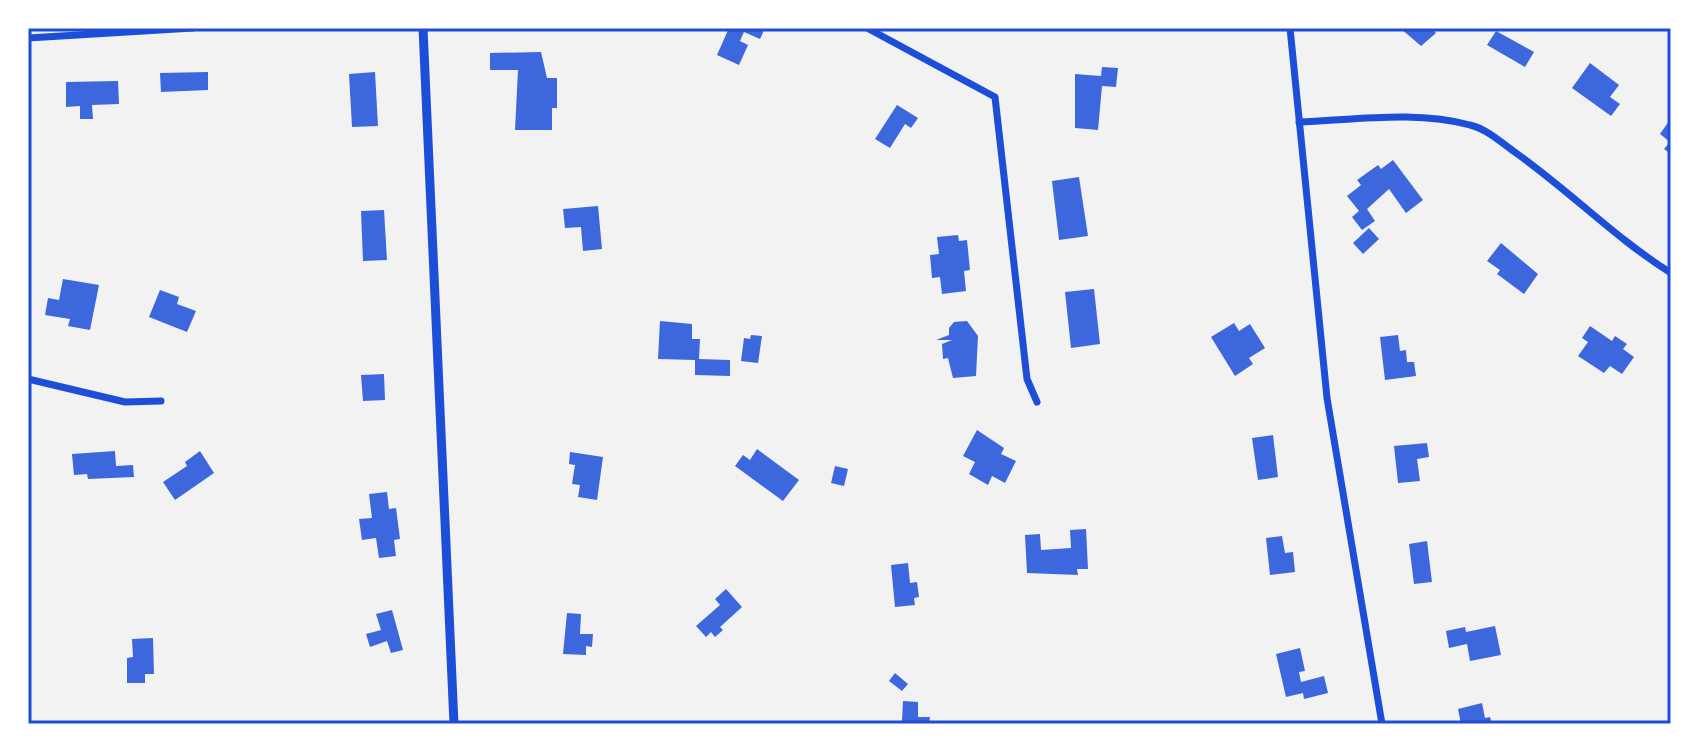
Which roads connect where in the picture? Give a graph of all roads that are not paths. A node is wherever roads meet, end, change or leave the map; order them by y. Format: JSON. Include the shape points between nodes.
{"nodes":[{"id":1,"x":193,"y":28,"type":"edge"},
{"id":2,"x":423,"y":28,"type":"edge"},
{"id":3,"x":867,"y":28,"type":"edge"},
{"id":4,"x":1290,"y":28,"type":"edge"},
{"id":5,"x":28,"y":38,"type":"edge"},
{"id":6,"x":1299,"y":122,"type":"junction"},
{"id":7,"x":1671,"y":273,"type":"edge"},
{"id":8,"x":28,"y":379,"type":"edge"},
{"id":9,"x":161,"y":401,"type":"dead end"},
{"id":10,"x":1037,"y":402,"type":"dead end"},
{"id":11,"x":454,"y":724,"type":"edge"},
{"id":12,"x":1382,"y":724,"type":"edge"}],
"edges":[{"from":1,"to":5,"type":"street"},
{"from":2,"to":11,"type":"main road"},
{"from":3,"to":10,"type":"street","via":[[995,97],[1027,379]]},
{"from":4,"to":6,"type":"street"},
{"from":6,"to":7,"type":"street","via":[[1453,120],[1474,126],[1535,166]]},
{"from":6,"to":12,"type":"street","via":[[1327,398]]},
{"from":8,"to":9,"type":"street","via":[[125,402]]}]}
